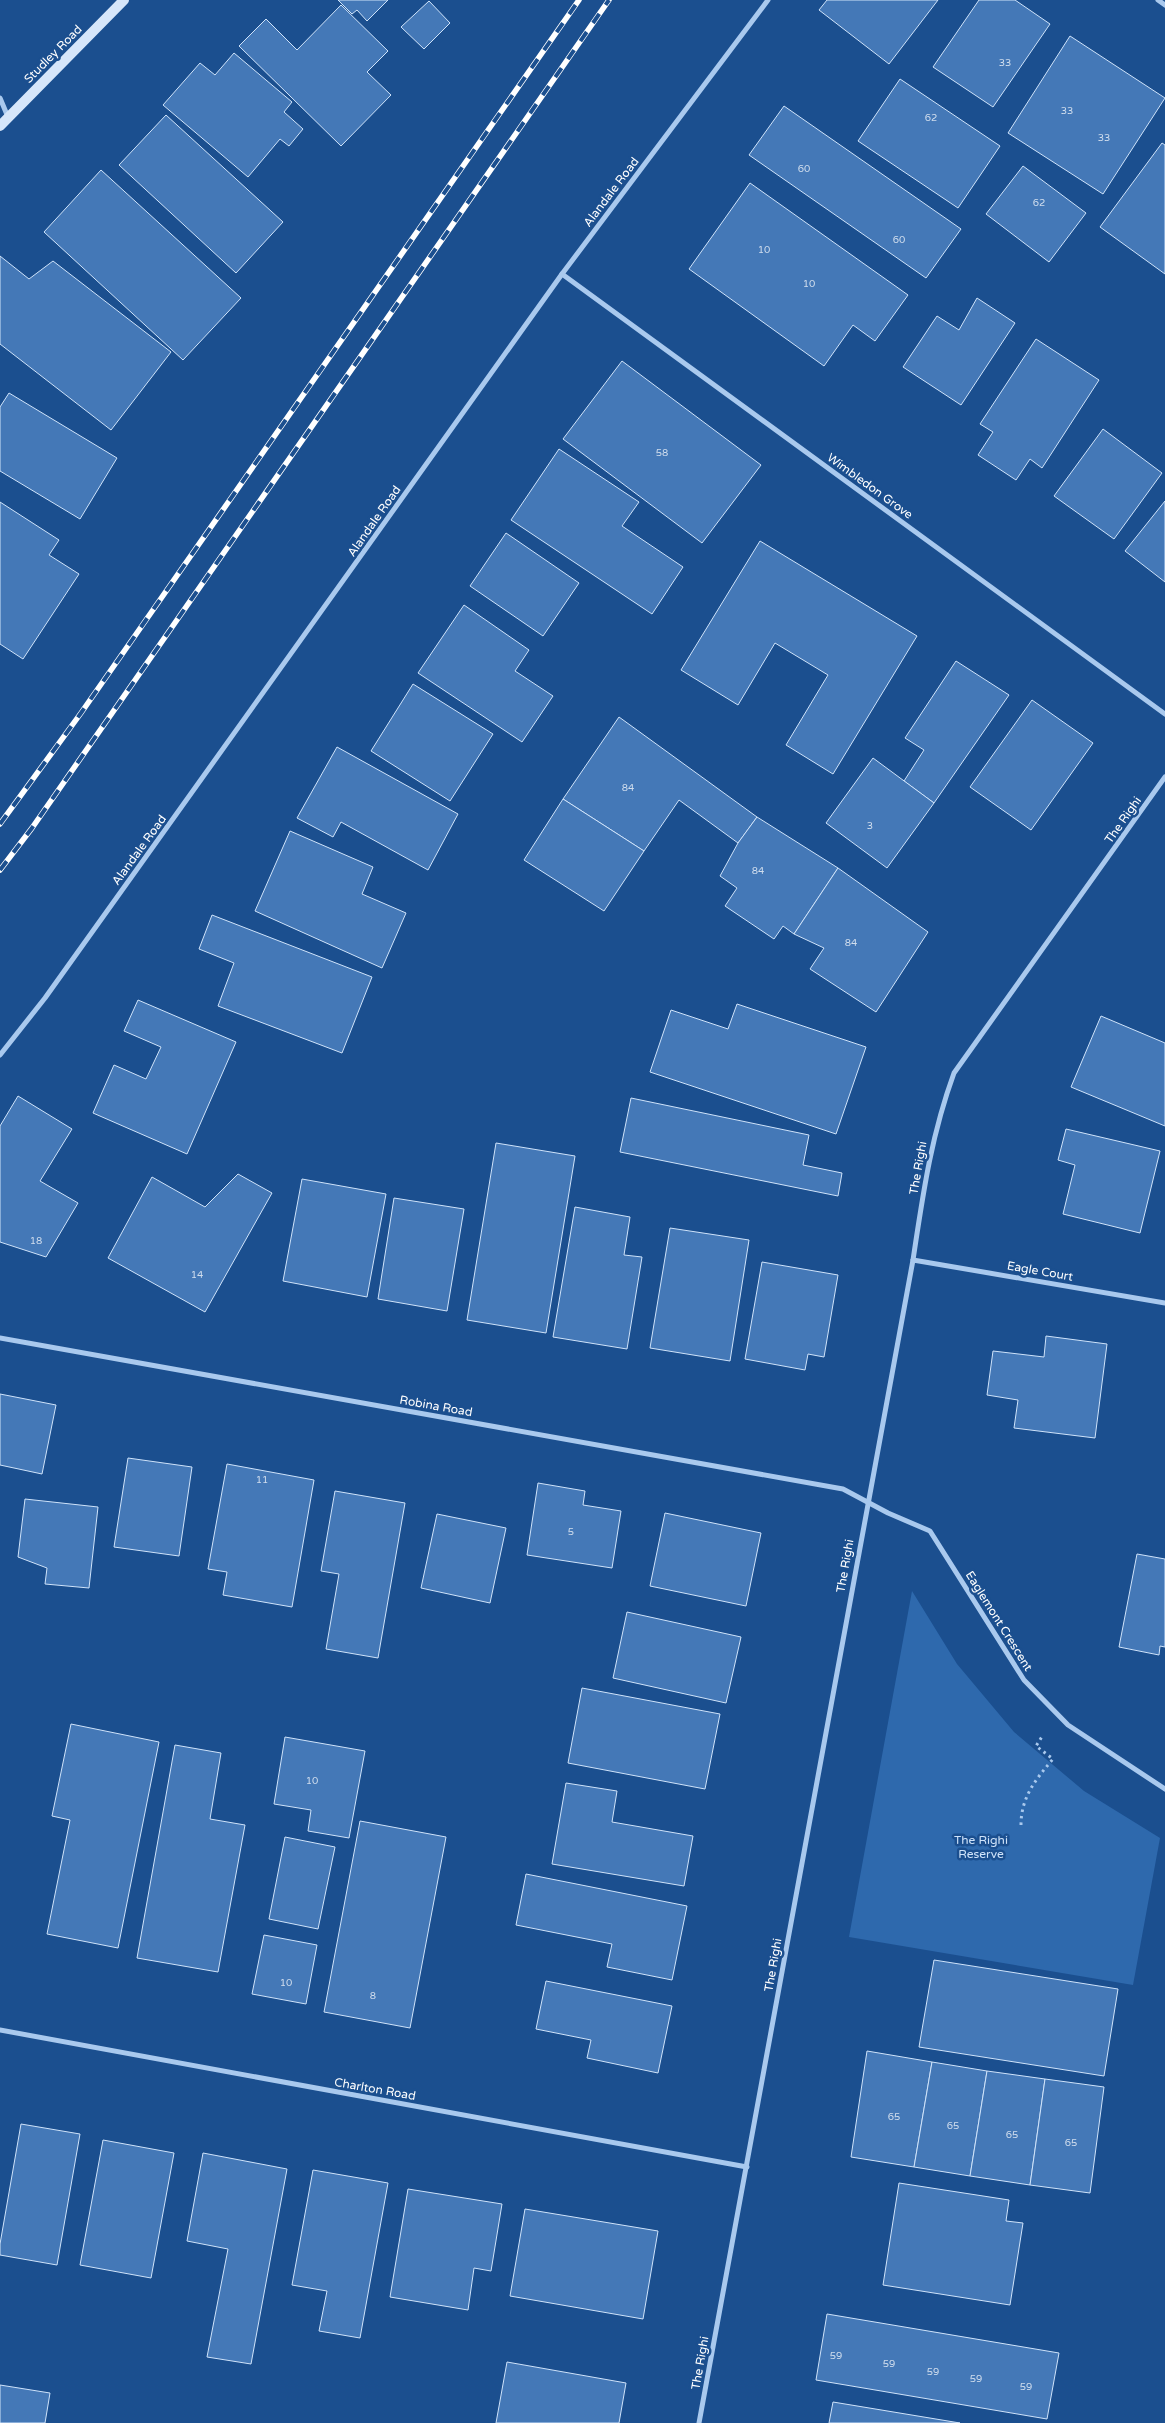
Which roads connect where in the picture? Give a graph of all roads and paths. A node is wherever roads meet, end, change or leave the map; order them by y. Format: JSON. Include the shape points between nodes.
{"nodes":[{"id":1,"x":124,"y":0,"type":"edge"},
{"id":2,"x":768,"y":0,"type":"edge"},
{"id":3,"x":1158,"y":0,"type":"edge"},
{"id":4,"x":1165,"y":5,"type":"edge"},
{"id":5,"x":0,"y":98,"type":"edge"},
{"id":6,"x":9,"y":117,"type":"junction"},
{"id":7,"x":0,"y":126,"type":"edge"},
{"id":8,"x":562,"y":274,"type":"junction"},
{"id":9,"x":1165,"y":714,"type":"edge"},
{"id":10,"x":1165,"y":778,"type":"edge"},
{"id":11,"x":0,"y":1055,"type":"edge"},
{"id":12,"x":913,"y":1260,"type":"junction"},
{"id":13,"x":1165,"y":1303,"type":"edge"},
{"id":14,"x":0,"y":1338,"type":"edge"},
{"id":15,"x":867,"y":1502,"type":"junction"},
{"id":16,"x":1045,"y":1732,"type":"dead end"},
{"id":17,"x":1165,"y":1789,"type":"edge"},
{"id":18,"x":1021,"y":1825,"type":"dead end"},
{"id":19,"x":0,"y":2030,"type":"edge"},
{"id":20,"x":747,"y":2167,"type":"junction"},
{"id":21,"x":699,"y":2423,"type":"edge"}],
"edges":[{"from":1,"to":6,"type":"street","name":"Studley Road"},
{"from":2,"to":8,"type":"street","name":"Alandale Road"},
{"from":3,"to":4,"type":"street"},
{"from":5,"to":6,"type":"street"},
{"from":6,"to":7,"type":"street","name":"Studley Road"},
{"from":8,"to":9,"type":"street","name":"Wimbledon Grove"},
{"from":8,"to":11,"type":"street","name":"Alandale Road","via":[[45,998]]},
{"from":10,"to":12,"type":"street","name":"The Righi","via":[[954,1073],[930,1151]]},
{"from":12,"to":13,"type":"street","name":"Eagle Court"},
{"from":12,"to":15,"type":"street","name":"The Righi"},
{"from":14,"to":15,"type":"street","name":"Robina Road","via":[[843,1489]]},
{"from":15,"to":17,"type":"street","name":"Eaglemont Crescent","via":[[930,1531],[1024,1680],[1068,1726]]},
{"from":15,"to":20,"type":"street","name":"The Righi"},
{"from":16,"to":18,"type":"path","via":[[1036,1746],[1053,1759],[1031,1786],[1021,1811]]},
{"from":19,"to":20,"type":"street","name":"Charlton Road"},
{"from":20,"to":21,"type":"street","name":"The Righi"}]}
